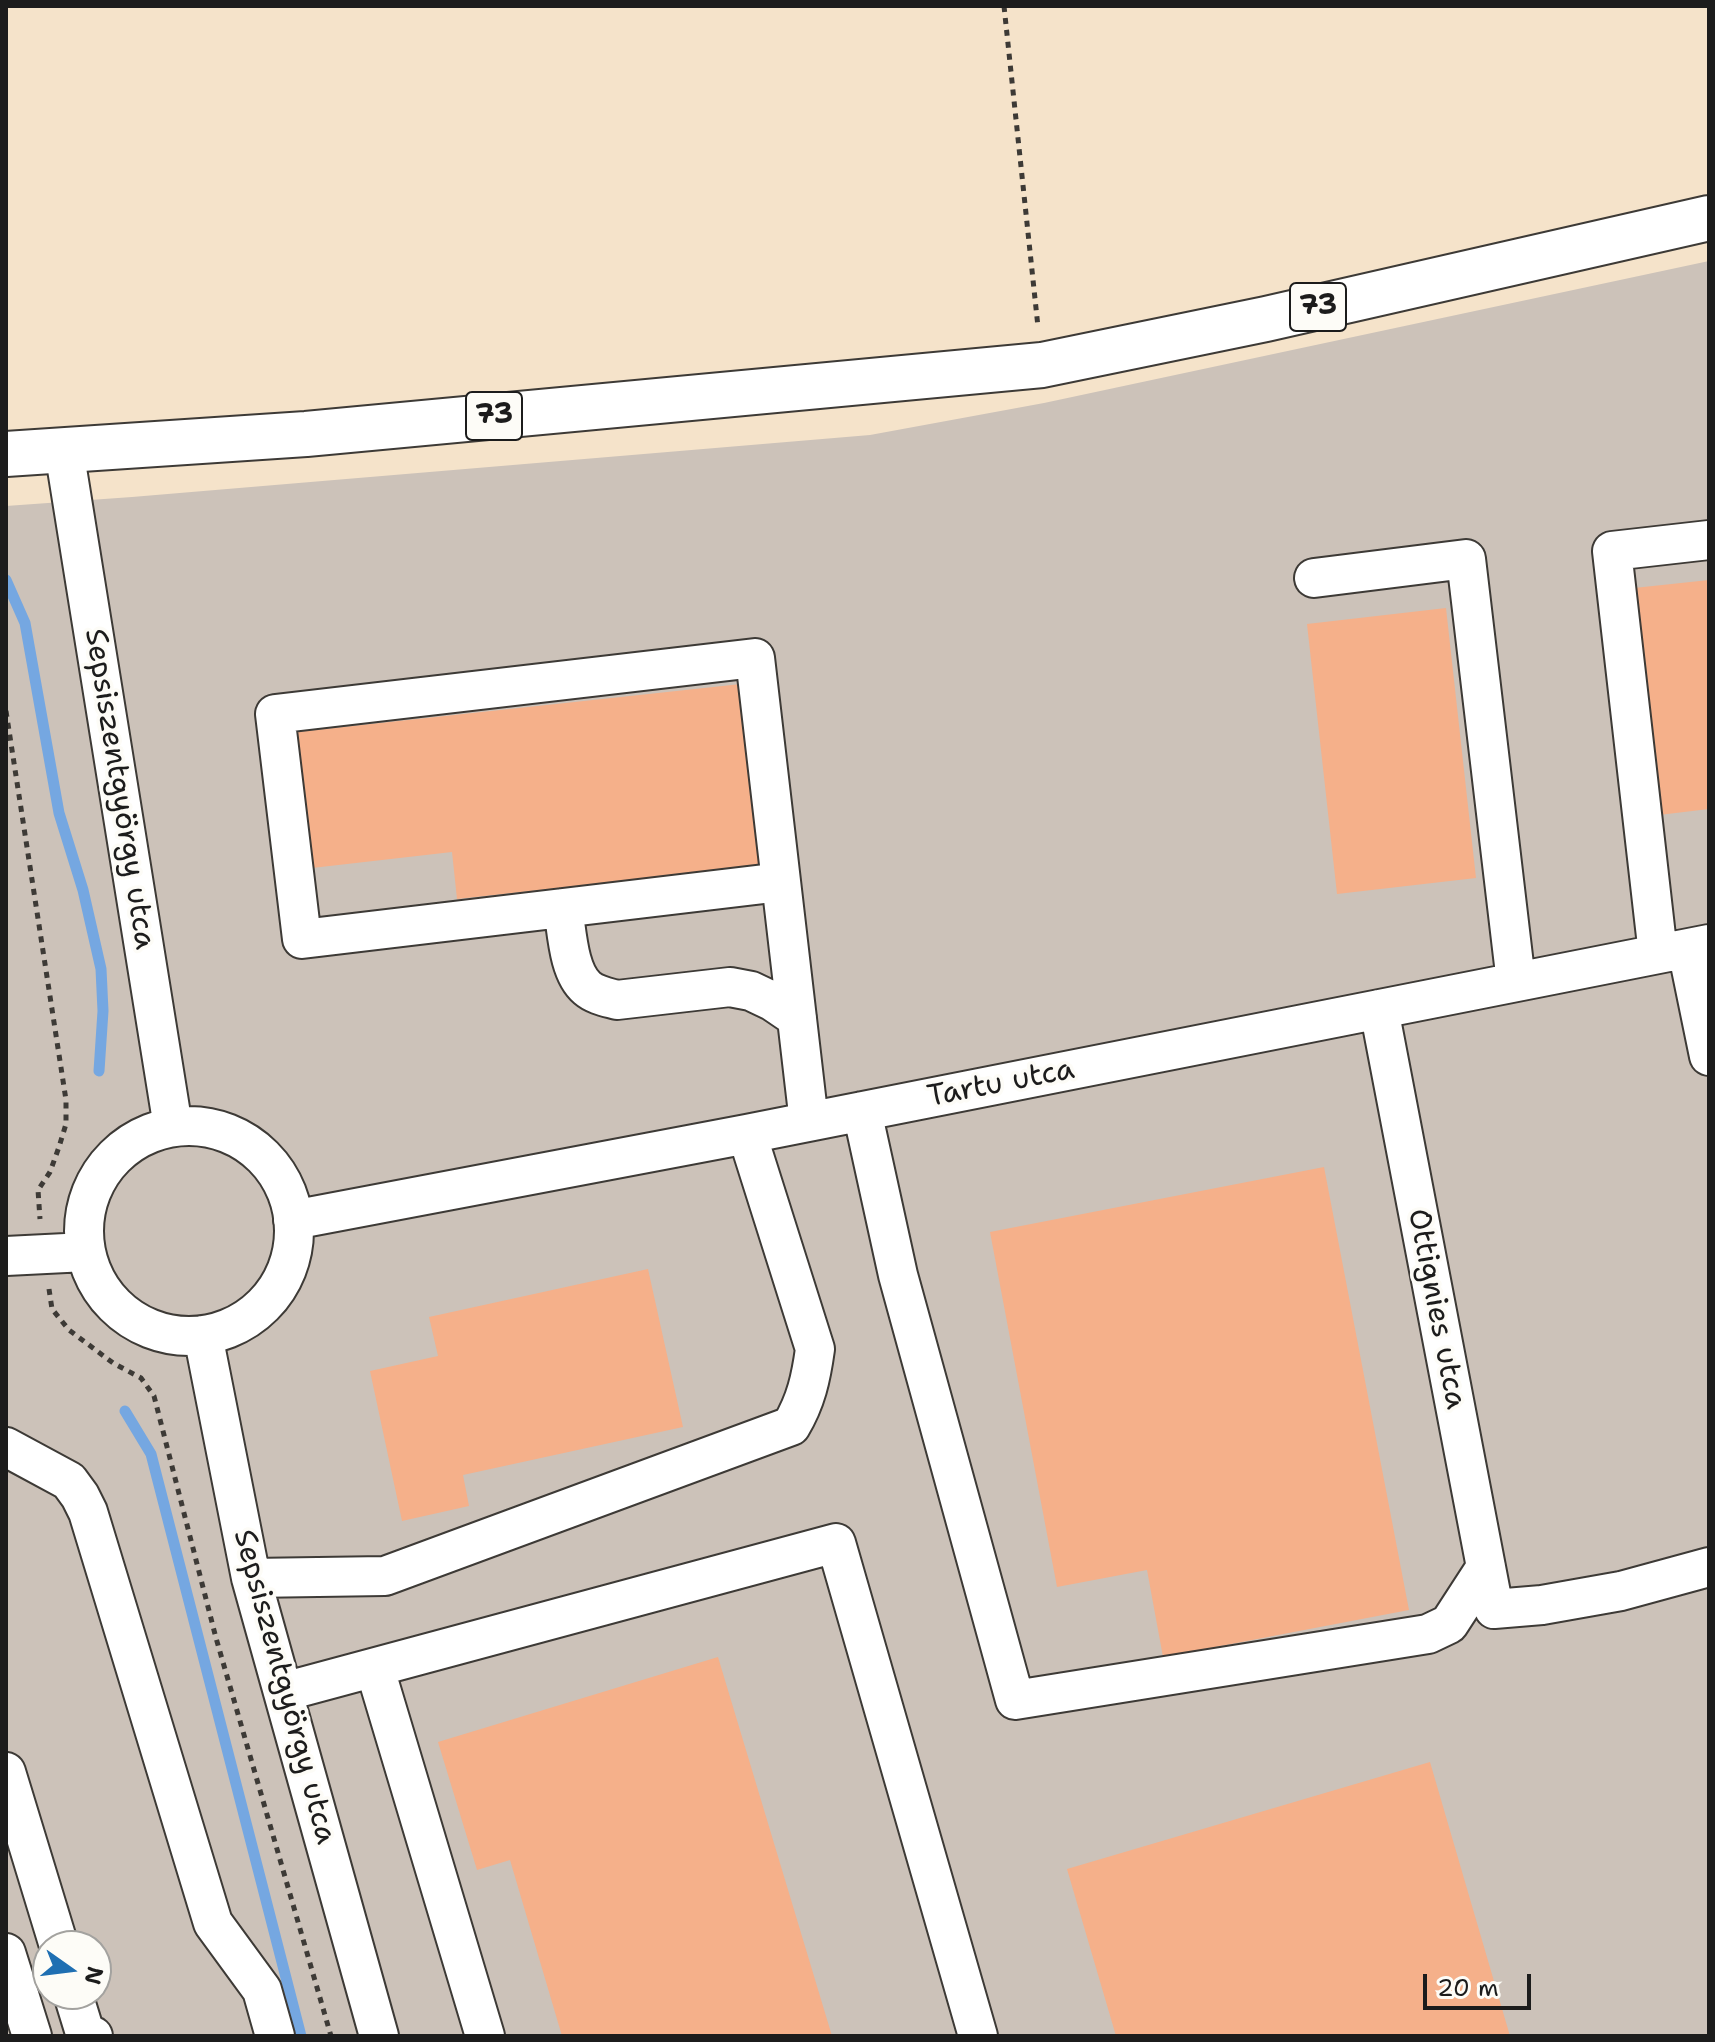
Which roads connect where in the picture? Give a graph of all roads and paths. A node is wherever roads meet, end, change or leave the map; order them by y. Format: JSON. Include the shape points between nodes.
{"nodes":[{"id":1,"x":1004,"y":6,"type":"edge"},
{"id":2,"x":1709,"y":218,"type":"edge"},
{"id":3,"x":1042,"y":365,"type":"junction"},
{"id":4,"x":64,"y":450,"type":"junction"},
{"id":5,"x":6,"y":454,"type":"edge"},
{"id":6,"x":1709,"y":540,"type":"edge"},
{"id":7,"x":1314,"y":578,"type":"dead end"},
{"id":8,"x":6,"y":711,"type":"edge"},
{"id":9,"x":781,"y":882,"type":"junction"},
{"id":10,"x":563,"y":908,"type":"junction"},
{"id":11,"x":1685,"y":949,"type":"edge"},
{"id":12,"x":1516,"y":982,"type":"junction"},
{"id":13,"x":1379,"y":1009,"type":"junction"},
{"id":14,"x":797,"y":1018,"type":"junction"},
{"id":15,"x":1708,"y":1042,"type":"edge"},
{"id":16,"x":862,"y":1111,"type":"junction"},
{"id":17,"x":809,"y":1122,"type":"junction"},
{"id":18,"x":173,"y":1127,"type":"junction"},
{"id":19,"x":747,"y":1134,"type":"junction"},
{"id":20,"x":293,"y":1220,"type":"junction"},
{"id":21,"x":86,"y":1252,"type":"junction"},
{"id":22,"x":43,"y":1253,"type":"junction"},
{"id":23,"x":6,"y":1256,"type":"edge"},
{"id":24,"x":203,"y":1335,"type":"junction"},
{"id":25,"x":6,"y":1447,"type":"edge"},
{"id":26,"x":1486,"y":1567,"type":"junction"},
{"id":27,"x":1709,"y":1567,"type":"edge"},
{"id":28,"x":251,"y":1578,"type":"junction"},
{"id":29,"x":375,"y":1669,"type":"junction"},
{"id":30,"x":283,"y":1692,"type":"junction"},
{"id":31,"x":6,"y":1772,"type":"edge"},
{"id":32,"x":54,"y":1930,"type":"edge"},
{"id":33,"x":6,"y":1953,"type":"edge"},
{"id":34,"x":78,"y":2010,"type":"edge"},
{"id":35,"x":32,"y":2036,"type":"edge"},
{"id":36,"x":93,"y":2036,"type":"edge"},
{"id":37,"x":275,"y":2036,"type":"edge"},
{"id":38,"x":331,"y":2036,"type":"edge"},
{"id":39,"x":379,"y":2036,"type":"edge"},
{"id":40,"x":485,"y":2036,"type":"edge"},
{"id":41,"x":978,"y":2036,"type":"edge"}],
"edges":[{"from":1,"to":3,"type":"path"},
{"from":2,"to":3,"type":"main road","number":"73"},
{"from":3,"to":4,"type":"main road","number":"73","via":[[306,434]]},
{"from":4,"to":5,"type":"main road","number":"73"},
{"from":4,"to":18,"type":"street","name":"Sepsiszentgyörgy utca"},
{"from":6,"to":11,"type":"street","via":[[1612,551]]},
{"from":7,"to":12,"type":"street","via":[[1466,559]]},
{"from":8,"to":22,"type":"path","via":[[66,1100],[59,1147],[38,1190]]},
{"from":9,"to":10,"type":"street"},
{"from":9,"to":10,"type":"street","via":[[755,658],[275,714],[302,939]]},
{"from":9,"to":14,"type":"street"},
{"from":10,"to":14,"type":"street","via":[[574,970],[585,987],[600,995],[617,1000],[730,987],[751,991]]},
{"from":11,"to":12,"type":"street","name":"Tartu utca"},
{"from":11,"to":15,"type":"street"},
{"from":12,"to":13,"type":"street","name":"Tartu utca"},
{"from":13,"to":16,"type":"street","name":"Tartu utca"},
{"from":13,"to":26,"type":"street","name":"Ottignies utca"},
{"from":14,"to":17,"type":"street"},
{"from":16,"to":17,"type":"street","name":"Tartu utca"},
{"from":16,"to":26,"type":"street","via":[[898,1275],[1015,1700],[1428,1634],[1449,1624]]},
{"from":17,"to":19,"type":"street","name":"Tartu utca"},
{"from":18,"to":20,"type":"street","via":[[210,1128],[245,1142],[278,1176]]},
{"from":18,"to":21,"type":"street","via":[[137,1140],[108,1164],[89,1197]]},
{"from":19,"to":20,"type":"street","name":"Tartu utca"},
{"from":19,"to":28,"type":"street","via":[[815,1349],[812,1377],[791,1426],[385,1576]]},
{"from":20,"to":24,"type":"street","via":[[291,1256],[266,1303],[237,1325]]},
{"from":21,"to":22,"type":"street"},
{"from":21,"to":24,"type":"street","via":[[102,1290],[129,1318],[164,1333]]},
{"from":22,"to":23,"type":"street"},
{"from":22,"to":38,"type":"path","via":[[52,1309],[69,1330],[141,1378],[154,1396],[216,1638]]},
{"from":24,"to":28,"type":"street","name":"Sepsiszentgyörgy utca"},
{"from":25,"to":37,"type":"street","via":[[69,1481],[88,1512],[213,1923],[262,1990]]},
{"from":26,"to":27,"type":"street","name":"Ottignies utca","via":[[1494,1609],[1621,1591]]},
{"from":28,"to":30,"type":"street","name":"Sepsiszentgyörgy utca"},
{"from":29,"to":30,"type":"street"},
{"from":29,"to":40,"type":"street"},
{"from":29,"to":41,"type":"street","via":[[836,1543]]},
{"from":30,"to":39,"type":"street","name":"Sepsiszentgyörgy utca"},
{"from":31,"to":32,"type":"street"},
{"from":33,"to":35,"type":"street"},
{"from":34,"to":36,"type":"street","via":[[85,2033]]}]}
